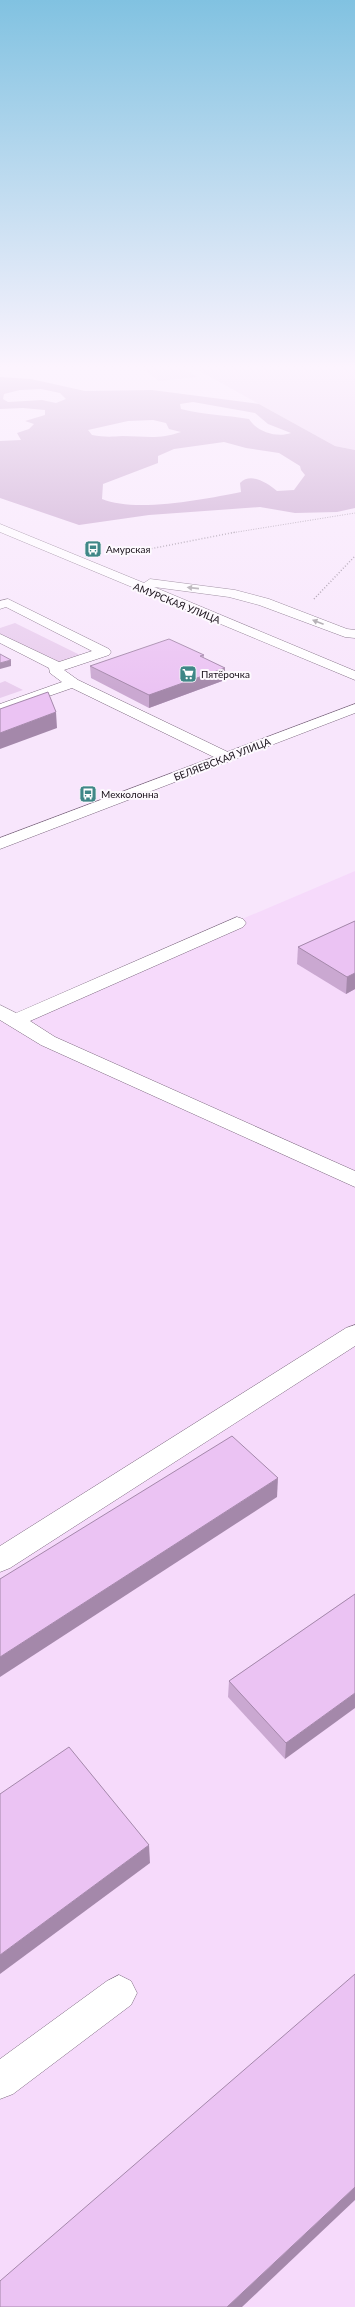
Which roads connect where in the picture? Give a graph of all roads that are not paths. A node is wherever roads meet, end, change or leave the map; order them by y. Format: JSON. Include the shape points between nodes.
{"nodes":[{"id":1,"x":1,"y":528,"type":"edge"},
{"id":2,"x":121,"y":580,"type":"junction"},
{"id":3,"x":0,"y":605,"type":"edge"},
{"id":4,"x":355,"y":634,"type":"edge"},
{"id":5,"x":0,"y":638,"type":"edge"},
{"id":6,"x":58,"y":667,"type":"junction"},
{"id":7,"x":355,"y":676,"type":"edge"},
{"id":8,"x":73,"y":683,"type":"junction"},
{"id":9,"x":355,"y":708,"type":"edge"},
{"id":10,"x":0,"y":709,"type":"edge"},
{"id":11,"x":226,"y":757,"type":"junction"},
{"id":12,"x":0,"y":844,"type":"edge"},
{"id":13,"x":237,"y":923,"type":"dead end"},
{"id":14,"x":7,"y":1016,"type":"edge"},
{"id":15,"x":355,"y":1180,"type":"edge"},
{"id":16,"x":355,"y":1334,"type":"edge"},
{"id":17,"x":0,"y":1560,"type":"edge"},
{"id":18,"x":119,"y":1993,"type":"dead end"},
{"id":19,"x":0,"y":2081,"type":"edge"}],
"edges":[{"from":1,"to":2,"type":"street","name":"АМУРСКАЯ УЛИЦА"},
{"from":4,"to":2,"type":"street","one_way":true,"via":[[344,633],[298,614],[230,593]]},
{"from":2,"to":7,"type":"street","name":"АМУРСКАЯ УЛИЦА"},
{"from":3,"to":6,"type":"street","via":[[8,603],[104,652]]},
{"from":5,"to":6,"type":"street"},
{"from":6,"to":8,"type":"street","via":[[55,670],[58,674]]},
{"from":8,"to":10,"type":"street"},
{"from":8,"to":11,"type":"street"},
{"from":9,"to":11,"type":"street","name":"БЕЛЯЕВСКАЯ УЛИЦА"},
{"from":11,"to":12,"type":"street","name":"БЕЛЯЕВСКАЯ УЛИЦА"},
{"from":13,"to":14,"type":"street"},
{"from":14,"to":15,"type":"street","via":[[48,1041]]},
{"from":16,"to":17,"type":"street"},
{"from":18,"to":19,"type":"street"}]}
